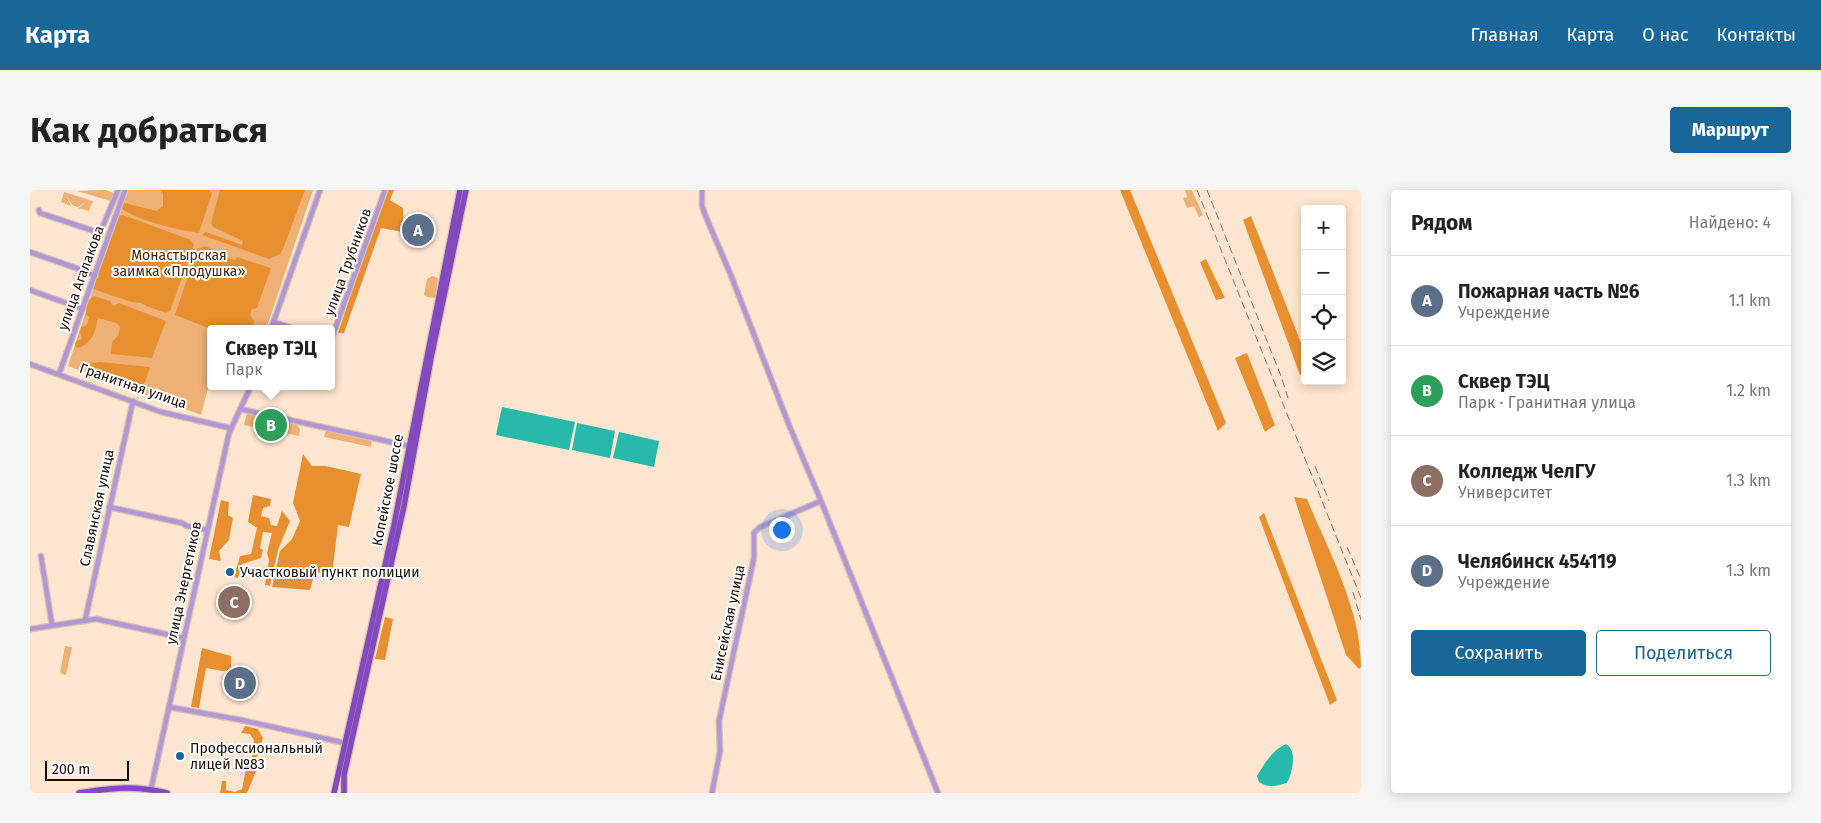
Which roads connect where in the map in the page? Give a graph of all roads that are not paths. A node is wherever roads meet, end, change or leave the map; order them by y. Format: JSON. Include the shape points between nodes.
{"nodes":[{"id":1,"x":118,"y":190,"type":"edge"},
{"id":2,"x":125,"y":190,"type":"edge"},
{"id":3,"x":320,"y":190,"type":"edge"},
{"id":4,"x":385,"y":190,"type":"edge"},
{"id":5,"x":460,"y":190,"type":"edge"},
{"id":6,"x":466,"y":190,"type":"edge"},
{"id":7,"x":702,"y":190,"type":"edge"},
{"id":8,"x":39,"y":210,"type":"dead end"},
{"id":9,"x":452,"y":246,"type":"junction"},
{"id":10,"x":30,"y":252,"type":"edge"},
{"id":11,"x":94,"y":276,"type":"junction"},
{"id":12,"x":30,"y":290,"type":"edge"},
{"id":13,"x":83,"y":309,"type":"junction"},
{"id":14,"x":273,"y":322,"type":"junction"},
{"id":15,"x":272,"y":325,"type":"edge"},
{"id":16,"x":282,"y":325,"type":"edge"},
{"id":17,"x":335,"y":330,"type":"edge"},
{"id":18,"x":30,"y":364,"type":"edge"},
{"id":19,"x":59,"y":374,"type":"junction"},
{"id":20,"x":248,"y":390,"type":"edge"},
{"id":21,"x":133,"y":401,"type":"junction"},
{"id":22,"x":240,"y":410,"type":"junction"},
{"id":23,"x":230,"y":428,"type":"junction"},
{"id":24,"x":412,"y":447,"type":"junction"},
{"id":25,"x":822,"y":501,"type":"junction"},
{"id":26,"x":109,"y":507,"type":"junction"},
{"id":27,"x":207,"y":530,"type":"junction"},
{"id":28,"x":41,"y":556,"type":"dead end"},
{"id":29,"x":84,"y":621,"type":"junction"},
{"id":30,"x":52,"y":625,"type":"junction"},
{"id":31,"x":30,"y":629,"type":"edge"},
{"id":32,"x":184,"y":638,"type":"junction"},
{"id":33,"x":169,"y":708,"type":"junction"},
{"id":34,"x":345,"y":744,"type":"junction"},
{"id":35,"x":151,"y":791,"type":"edge"},
{"id":36,"x":79,"y":793,"type":"edge"},
{"id":37,"x":167,"y":793,"type":"edge"},
{"id":38,"x":334,"y":793,"type":"edge"},
{"id":39,"x":344,"y":793,"type":"edge"},
{"id":40,"x":712,"y":793,"type":"edge"},
{"id":41,"x":938,"y":793,"type":"edge"}],
"edges":[{"from":1,"to":8,"type":"street","via":[[100,234]]},
{"from":2,"to":11,"type":"street","name":"улица Агалакова"},
{"from":3,"to":14,"type":"street"},
{"from":4,"to":17,"type":"street","name":"улица Трубников"},
{"from":5,"to":9,"type":"main road","name":"Копейское шоссе"},
{"from":6,"to":9,"type":"main road","name":"Копейское шоссе"},
{"from":7,"to":25,"type":"street","via":[[706,217]]},
{"from":9,"to":24,"type":"main road","name":"Копейское шоссе"},
{"from":10,"to":11,"type":"street"},
{"from":11,"to":13,"type":"street","name":"улица Агалакова"},
{"from":12,"to":13,"type":"street"},
{"from":13,"to":19,"type":"street","name":"улица Агалакова"},
{"from":14,"to":15,"type":"street"},
{"from":14,"to":16,"type":"street"},
{"from":18,"to":19,"type":"street","name":"Гранитная улица"},
{"from":19,"to":21,"type":"street","name":"Гранитная улица"},
{"from":20,"to":22,"type":"street","name":"улица Энергетиков"},
{"from":21,"to":23,"type":"street","name":"Гранитная улица","via":[[161,412]]},
{"from":21,"to":26,"type":"street","name":"Славянская улица"},
{"from":22,"to":23,"type":"street","name":"улица Энергетиков"},
{"from":22,"to":24,"type":"street"},
{"from":23,"to":27,"type":"street","name":"улица Энергетиков"},
{"from":24,"to":34,"type":"main road","name":"Копейское шоссе"},
{"from":24,"to":39,"type":"main road","name":"Копейское шоссе","via":[[404,506],[344,775]]},
{"from":25,"to":40,"type":"street","name":"Енисейская улица","via":[[760,526],[754,533],[754,558],[719,721],[720,752]]},
{"from":25,"to":41,"type":"street"},
{"from":26,"to":27,"type":"street"},
{"from":26,"to":29,"type":"street","name":"Славянская улица"},
{"from":27,"to":32,"type":"street","name":"улица Энергетиков"},
{"from":28,"to":30,"type":"street"},
{"from":29,"to":30,"type":"street"},
{"from":29,"to":32,"type":"street","via":[[96,619]]},
{"from":30,"to":31,"type":"street"},
{"from":32,"to":33,"type":"street","name":"улица Энергетиков"},
{"from":33,"to":34,"type":"street","via":[[241,720]]},
{"from":33,"to":35,"type":"street","name":"улица Энергетиков"},
{"from":34,"to":38,"type":"main road","name":"Копейское шоссе"},
{"from":35,"to":36,"type":"main road","via":[[126,787]]},
{"from":35,"to":37,"type":"main road"}]}
